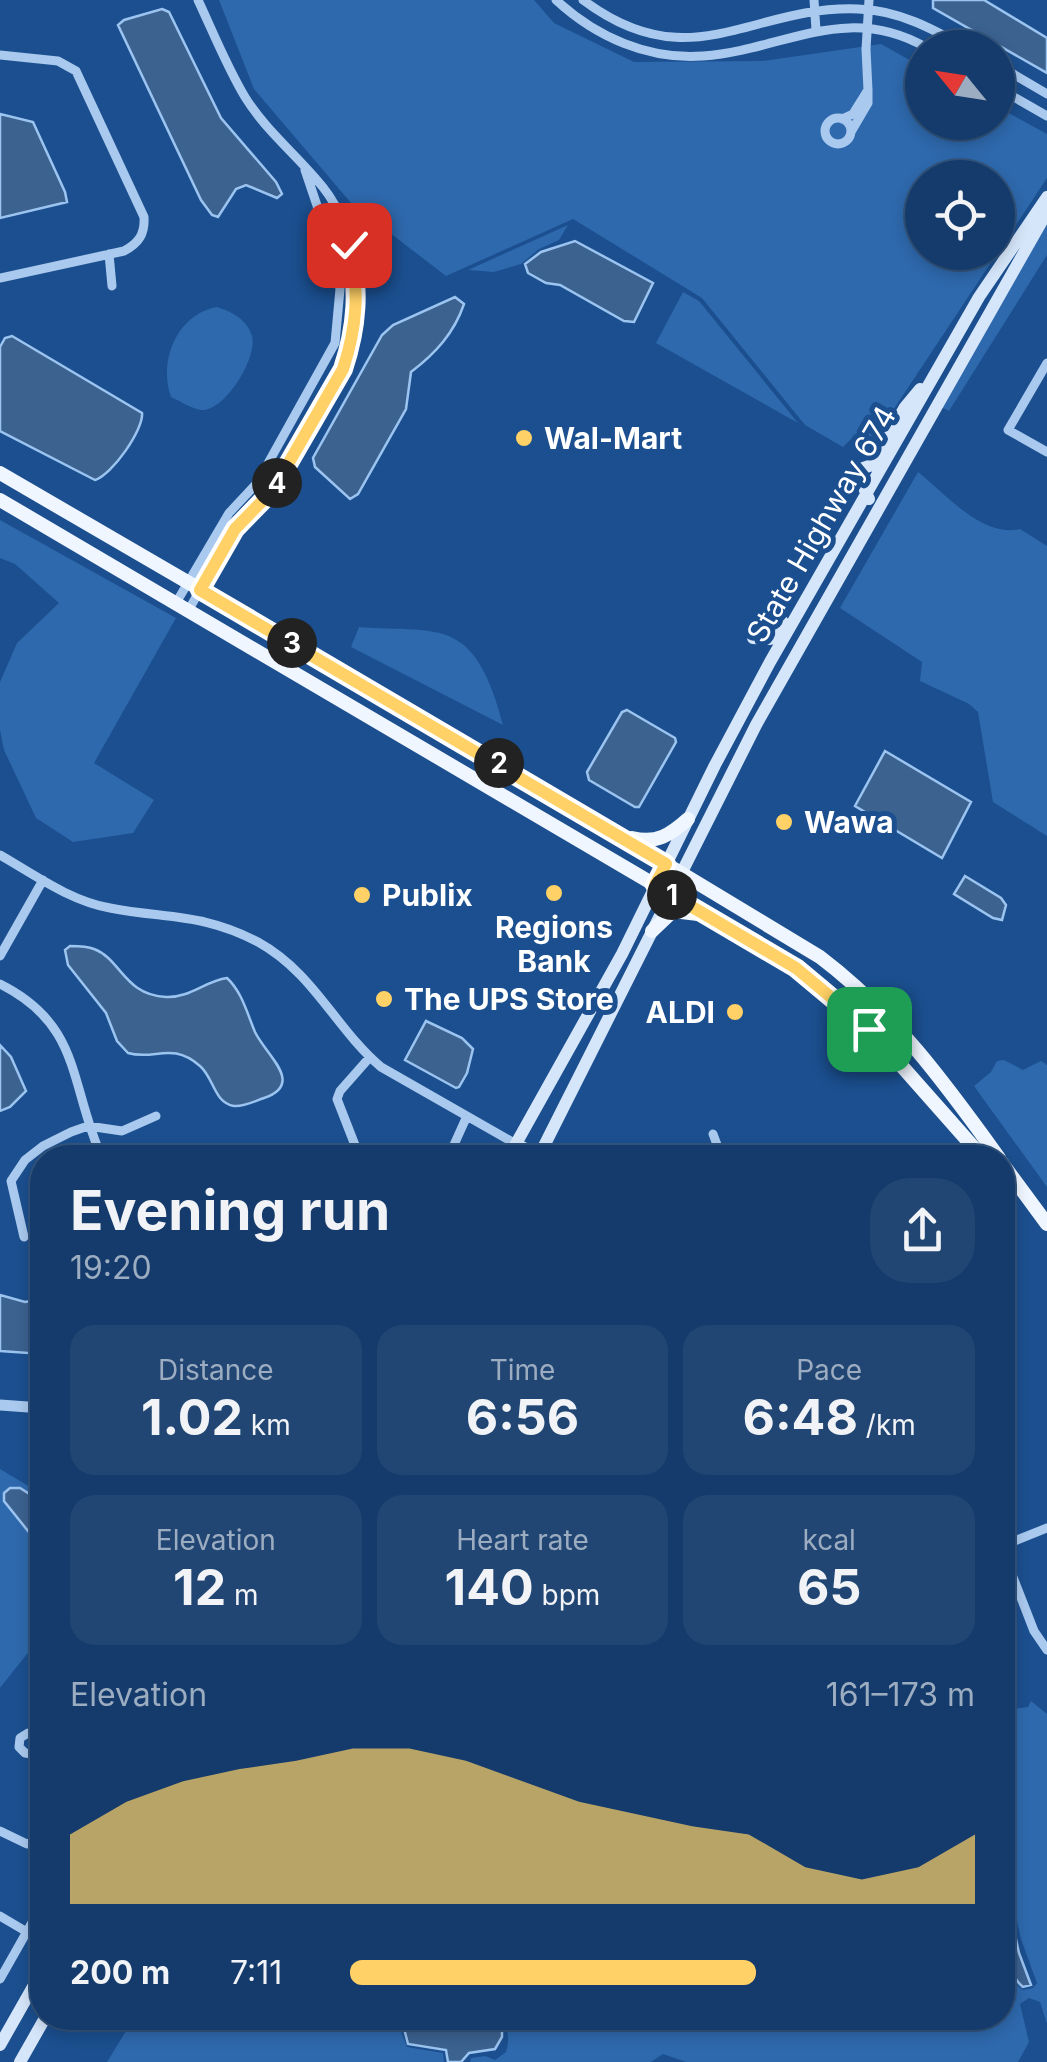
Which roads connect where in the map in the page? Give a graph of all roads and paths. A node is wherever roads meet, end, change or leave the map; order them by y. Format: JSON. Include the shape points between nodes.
{"nodes":[{"id":1,"x":198,"y":0,"type":"edge"},
{"id":2,"x":556,"y":0,"type":"edge"},
{"id":3,"x":584,"y":0,"type":"edge"},
{"id":4,"x":814,"y":0,"type":"edge"},
{"id":5,"x":869,"y":5,"type":"edge"},
{"id":6,"x":814,"y":12,"type":"junction"},
{"id":7,"x":869,"y":28,"type":"junction"},
{"id":8,"x":816,"y":30,"type":"junction"},
{"id":9,"x":934,"y":30,"type":"edge"},
{"id":10,"x":905,"y":37,"type":"edge"},
{"id":11,"x":0,"y":54,"type":"edge"},
{"id":12,"x":1015,"y":75,"type":"edge"},
{"id":13,"x":868,"y":90,"type":"junction"},
{"id":14,"x":1047,"y":94,"type":"edge"},
{"id":15,"x":1015,"y":98,"type":"edge"},
{"id":16,"x":1047,"y":116,"type":"edge"},
{"id":17,"x":842,"y":119,"type":"junction"},
{"id":18,"x":851,"y":132,"type":"junction"},
{"id":19,"x":304,"y":168,"type":"junction"},
{"id":20,"x":1047,"y":197,"type":"edge"},
{"id":21,"x":1047,"y":212,"type":"edge"},
{"id":22,"x":109,"y":254,"type":"junction"},
{"id":23,"x":0,"y":278,"type":"edge"},
{"id":24,"x":112,"y":286,"type":"dead end"},
{"id":25,"x":1047,"y":363,"type":"edge"},
{"id":26,"x":935,"y":374,"type":"junction"},
{"id":27,"x":1047,"y":452,"type":"edge"},
{"id":28,"x":0,"y":474,"type":"edge"},
{"id":29,"x":846,"y":474,"type":"junction"},
{"id":30,"x":867,"y":493,"type":"junction"},
{"id":31,"x":6,"y":503,"type":"edge"},
{"id":32,"x":859,"y":507,"type":"junction"},
{"id":33,"x":831,"y":556,"type":"junction"},
{"id":34,"x":194,"y":586,"type":"junction"},
{"id":35,"x":182,"y":607,"type":"junction"},
{"id":36,"x":810,"y":628,"type":"junction"},
{"id":37,"x":769,"y":665,"type":"junction"},
{"id":38,"x":688,"y":818,"type":"junction"},
{"id":39,"x":621,"y":836,"type":"junction"},
{"id":40,"x":0,"y":856,"type":"edge"},
{"id":41,"x":666,"y":864,"type":"junction"},
{"id":42,"x":681,"y":873,"type":"junction"},
{"id":43,"x":43,"y":880,"type":"junction"},
{"id":44,"x":655,"y":885,"type":"junction"},
{"id":45,"x":670,"y":894,"type":"junction"},
{"id":46,"x":710,"y":917,"type":"junction"},
{"id":47,"x":652,"y":932,"type":"junction"},
{"id":48,"x":0,"y":956,"type":"edge"},
{"id":49,"x":0,"y":984,"type":"edge"},
{"id":50,"x":370,"y":1058,"type":"junction"},
{"id":51,"x":156,"y":1116,"type":"dead end"},
{"id":52,"x":467,"y":1116,"type":"junction"},
{"id":53,"x":88,"y":1126,"type":"junction"},
{"id":54,"x":714,"y":1134,"type":"dead end"},
{"id":55,"x":516,"y":1144,"type":"joint"},
{"id":56,"x":46,"y":1145,"type":"edge"},
{"id":57,"x":96,"y":1145,"type":"edge"},
{"id":58,"x":355,"y":1145,"type":"edge"},
{"id":59,"x":454,"y":1145,"type":"edge"},
{"id":60,"x":545,"y":1145,"type":"edge"},
{"id":61,"x":719,"y":1145,"type":"edge"},
{"id":62,"x":972,"y":1145,"type":"edge"},
{"id":63,"x":990,"y":1145,"type":"edge"},
{"id":64,"x":30,"y":1157,"type":"edge"},
{"id":65,"x":0,"y":1176,"type":"edge"},
{"id":66,"x":1015,"y":1180,"type":"edge"},
{"id":67,"x":11,"y":1181,"type":"junction"},
{"id":68,"x":1015,"y":1193,"type":"edge"},
{"id":69,"x":1047,"y":1226,"type":"edge"},
{"id":70,"x":24,"y":1237,"type":"dead end"},
{"id":71,"x":0,"y":1404,"type":"edge"},
{"id":72,"x":30,"y":1407,"type":"edge"},
{"id":73,"x":1047,"y":1528,"type":"edge"},
{"id":74,"x":1015,"y":1542,"type":"edge"},
{"id":75,"x":1015,"y":1581,"type":"edge"},
{"id":76,"x":1047,"y":1650,"type":"edge"},
{"id":77,"x":0,"y":1831,"type":"edge"},
{"id":78,"x":30,"y":1843,"type":"edge"},
{"id":79,"x":0,"y":1916,"type":"edge"},
{"id":80,"x":30,"y":1927,"type":"edge"},
{"id":81,"x":27,"y":1932,"type":"junction"},
{"id":82,"x":0,"y":1979,"type":"edge"},
{"id":83,"x":30,"y":1992,"type":"edge"},
{"id":84,"x":38,"y":2030,"type":"edge"},
{"id":85,"x":0,"y":2045,"type":"edge"},
{"id":86,"x":20,"y":2062,"type":"edge"}],
"edges":[{"from":1,"to":19,"type":"street","via":[[246,98]]},
{"from":2,"to":8,"type":"street","via":[[602,35],[665,54],[731,52]]},
{"from":3,"to":6,"type":"street","via":[[629,27],[686,38]]},
{"from":4,"to":6,"type":"street"},
{"from":5,"to":6,"type":"street"},
{"from":5,"to":7,"type":"street"},
{"from":5,"to":9,"type":"street"},
{"from":6,"to":8,"type":"street"},
{"from":7,"to":8,"type":"street"},
{"from":7,"to":10,"type":"street"},
{"from":7,"to":13,"type":"street"},
{"from":11,"to":22,"type":"street","via":[[58,61],[76,71],[144,217],[134,246]]},
{"from":12,"to":14,"type":"street"},
{"from":13,"to":17,"type":"street"},
{"from":13,"to":18,"type":"street"},
{"from":15,"to":16,"type":"street"},
{"from":17,"to":18,"type":"street"},
{"from":17,"to":18,"type":"street","via":[[828,124],[828,140],[844,143]]},
{"from":19,"to":34,"type":"street","via":[[339,278],[335,342],[257,483],[229,512]]},
{"from":19,"to":34,"type":"street","via":[[330,198],[352,258],[357,300],[350,348],[273,490]]},
{"from":20,"to":26,"type":"main road","name":"State Highway 674"},
{"from":21,"to":36,"type":"main road","name":"State Highway 674"},
{"from":22,"to":23,"type":"street"},
{"from":22,"to":24,"type":"street"},
{"from":25,"to":27,"type":"street","via":[[1008,430]]},
{"from":26,"to":29,"type":"main road","via":[[910,400],[872,464]]},
{"from":26,"to":30,"type":"main road","name":"State Highway 674"},
{"from":28,"to":34,"type":"main road"},
{"from":29,"to":30,"type":"main road"},
{"from":29,"to":32,"type":"main road","via":[[859,492]]},
{"from":30,"to":32,"type":"main road","name":"State Highway 674"},
{"from":30,"to":36,"type":"main road","via":[[869,503]]},
{"from":31,"to":35,"type":"main road"},
{"from":32,"to":33,"type":"main road","name":"State Highway 674"},
{"from":33,"to":37,"type":"main road","name":"State Highway 674"},
{"from":33,"to":37,"type":"main road","via":[[774,636],[753,638]]},
{"from":34,"to":35,"type":"street"},
{"from":34,"to":39,"type":"main road"},
{"from":35,"to":44,"type":"main road"},
{"from":36,"to":42,"type":"main road","name":"State Highway 674"},
{"from":37,"to":38,"type":"main road","name":"State Highway 674"},
{"from":38,"to":39,"type":"main road","via":[[656,840]]},
{"from":38,"to":41,"type":"main road","name":"State Highway 674"},
{"from":39,"to":41,"type":"main road"},
{"from":40,"to":43,"type":"street"},
{"from":41,"to":42,"type":"main road"},
{"from":41,"to":44,"type":"main road","name":"State Highway 674"},
{"from":42,"to":45,"type":"main road","name":"State Highway 674"},
{"from":42,"to":63,"type":"main road","via":[[793,938],[865,992],[933,1067]]},
{"from":43,"to":48,"type":"street"},
{"from":43,"to":50,"type":"street","via":[[82,900],[196,918],[261,944],[317,990]]},
{"from":44,"to":45,"type":"main road"},
{"from":44,"to":55,"type":"main road","name":"State Highway 674"},
{"from":45,"to":46,"type":"main road"},
{"from":45,"to":47,"type":"main road","name":"State Highway 674"},
{"from":46,"to":47,"type":"main road","via":[[673,911]]},
{"from":46,"to":62,"type":"main road","via":[[796,968],[849,1010]]},
{"from":47,"to":60,"type":"main road","name":"State Highway 674"},
{"from":49,"to":53,"type":"street","via":[[24,996],[58,1029]]},
{"from":50,"to":52,"type":"street"},
{"from":50,"to":58,"type":"street","via":[[338,1099]]},
{"from":51,"to":53,"type":"street","via":[[122,1131]]},
{"from":52,"to":55,"type":"street"},
{"from":52,"to":59,"type":"street"},
{"from":53,"to":56,"type":"street"},
{"from":53,"to":57,"type":"street"},
{"from":54,"to":61,"type":"street"},
{"from":64,"to":67,"type":"street"},
{"from":65,"to":67,"type":"street"},
{"from":66,"to":69,"type":"main road"},
{"from":67,"to":70,"type":"street"},
{"from":68,"to":69,"type":"main road"},
{"from":71,"to":72,"type":"street"},
{"from":73,"to":74,"type":"street"},
{"from":75,"to":76,"type":"street"},
{"from":77,"to":78,"type":"street"},
{"from":79,"to":81,"type":"street"},
{"from":80,"to":81,"type":"street"},
{"from":81,"to":82,"type":"street"},
{"from":83,"to":85,"type":"main road"},
{"from":84,"to":86,"type":"main road"}]}
